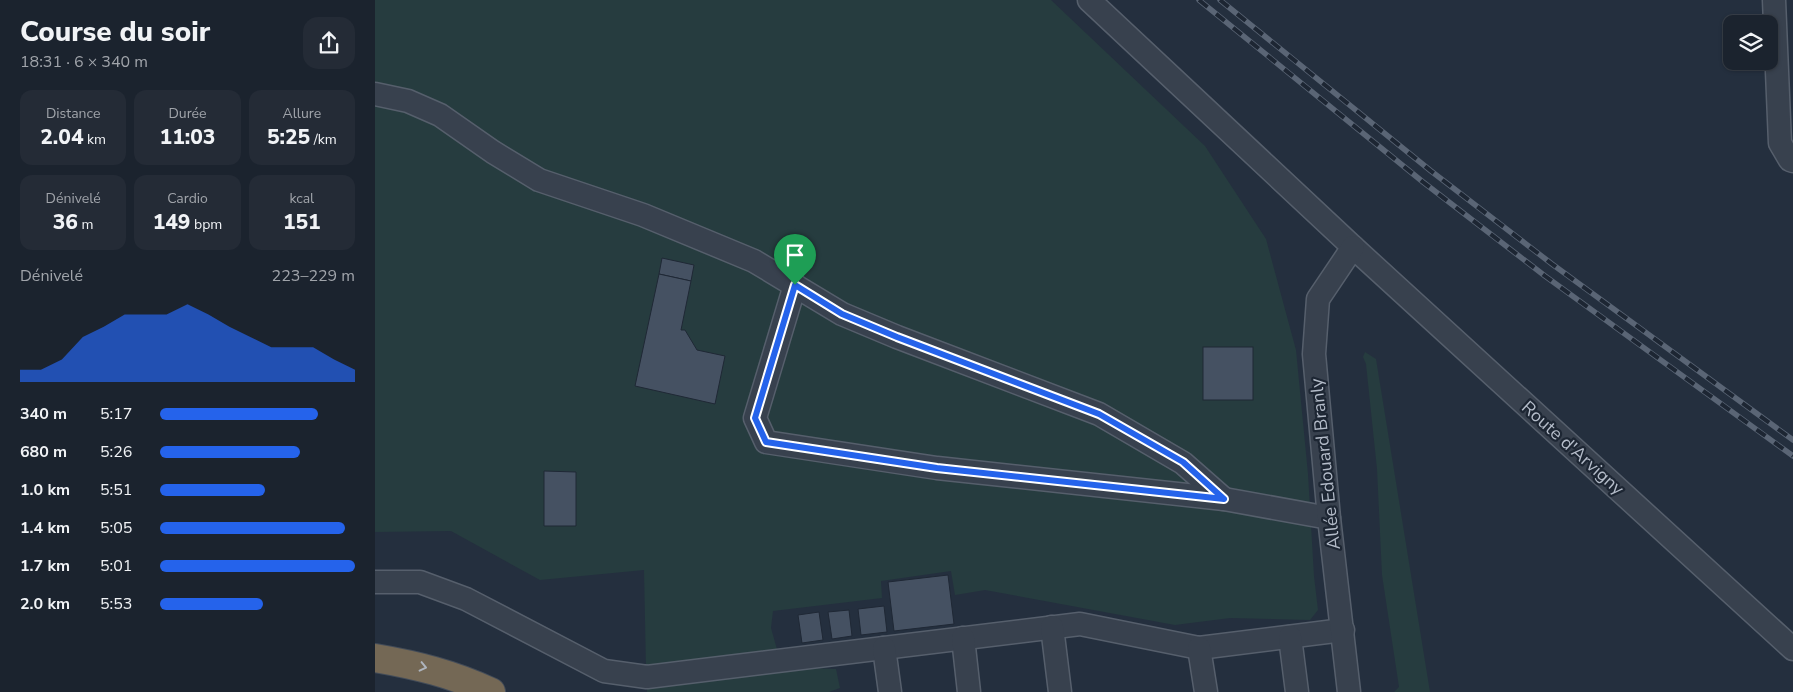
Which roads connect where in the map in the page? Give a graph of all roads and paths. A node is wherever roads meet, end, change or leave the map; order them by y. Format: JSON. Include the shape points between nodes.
{"nodes":[{"id":1,"x":1089,"y":0,"type":"edge"},
{"id":2,"x":1773,"y":0,"type":"edge"},
{"id":3,"x":375,"y":94,"type":"edge"},
{"id":4,"x":1793,"y":161,"type":"edge"},
{"id":5,"x":1353,"y":247,"type":"junction"},
{"id":6,"x":795,"y":285,"type":"junction"},
{"id":7,"x":1224,"y":499,"type":"junction"},
{"id":8,"x":1329,"y":518,"type":"junction"},
{"id":9,"x":375,"y":582,"type":"edge"},
{"id":10,"x":1052,"y":627,"type":"junction"},
{"id":11,"x":1343,"y":630,"type":"junction"},
{"id":12,"x":1300,"y":635,"type":"junction"},
{"id":13,"x":963,"y":638,"type":"junction"},
{"id":14,"x":884,"y":648,"type":"junction"},
{"id":15,"x":1199,"y":648,"type":"junction"},
{"id":16,"x":1793,"y":649,"type":"edge"},
{"id":17,"x":375,"y":658,"type":"edge"},
{"id":18,"x":491,"y":692,"type":"edge"},
{"id":19,"x":890,"y":692,"type":"edge"},
{"id":20,"x":969,"y":692,"type":"edge"},
{"id":21,"x":1060,"y":692,"type":"edge"},
{"id":22,"x":1206,"y":692,"type":"edge"},
{"id":23,"x":1297,"y":692,"type":"edge"},
{"id":24,"x":1349,"y":692,"type":"edge"}],
"edges":[{"from":1,"to":5,"type":"street","name":"Route d'Arvigny"},
{"from":2,"to":4,"type":"street","via":[[1781,143]]},
{"from":3,"to":6,"type":"street","via":[[408,101],[440,115],[539,180],[643,215],[754,261]]},
{"from":5,"to":8,"type":"street","name":"Allée Edouard Branly","via":[[1318,298],[1314,354]]},
{"from":5,"to":16,"type":"street","name":"Route d'Arvigny"},
{"from":6,"to":7,"type":"street","via":[[842,314],[1099,414],[1183,462]]},
{"from":6,"to":7,"type":"street","via":[[755,418],[766,442],[937,468]]},
{"from":7,"to":8,"type":"street"},
{"from":8,"to":11,"type":"street","name":"Allée Edouard Branly"},
{"from":9,"to":14,"type":"street","via":[[420,582],[466,599],[604,671],[647,677]]},
{"from":10,"to":13,"type":"street"},
{"from":10,"to":15,"type":"street","via":[[1081,624]]},
{"from":10,"to":21,"type":"street"},
{"from":11,"to":12,"type":"street"},
{"from":11,"to":24,"type":"street","name":"Allée Edouard Branly"},
{"from":12,"to":15,"type":"street"},
{"from":12,"to":23,"type":"street"},
{"from":13,"to":14,"type":"street"},
{"from":13,"to":20,"type":"street"},
{"from":14,"to":19,"type":"street"},
{"from":15,"to":22,"type":"street"},
{"from":17,"to":18,"type":"highway","one_way":true,"via":[[433,670]]}]}
